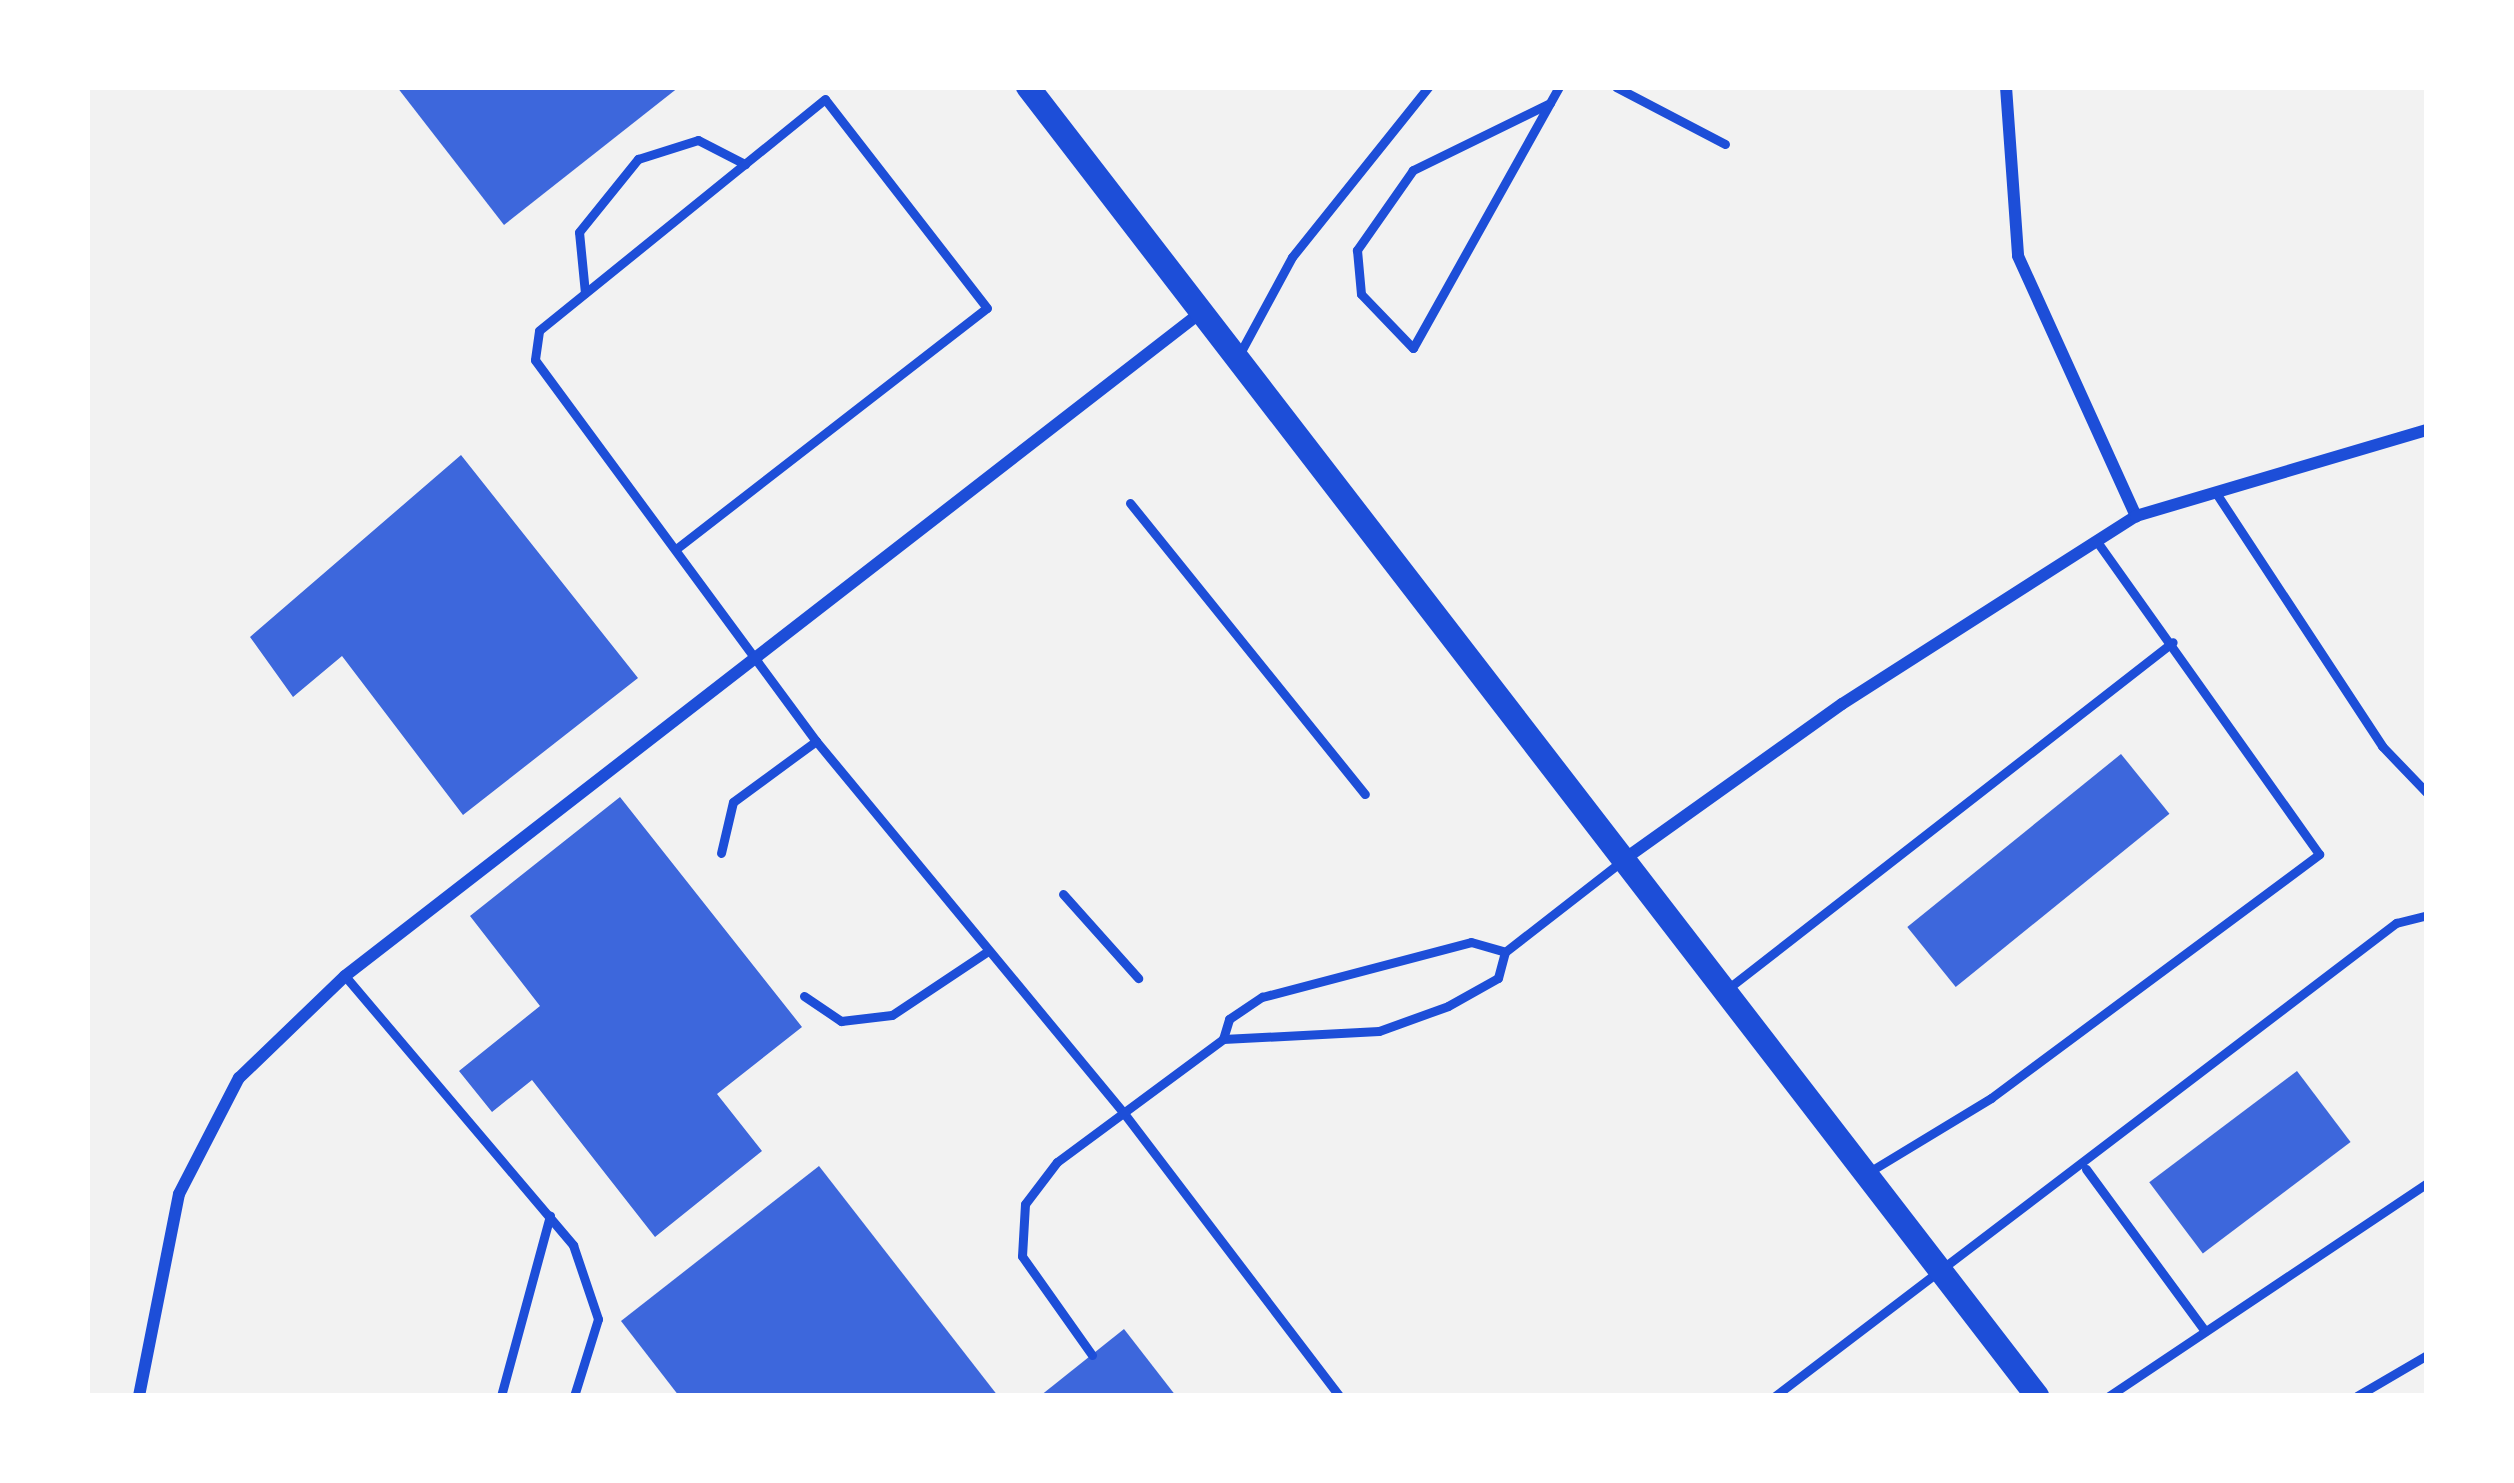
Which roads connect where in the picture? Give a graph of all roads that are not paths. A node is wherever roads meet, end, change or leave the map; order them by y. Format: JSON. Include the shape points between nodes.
{"nodes":[{"id":1,"x":1028,"y":87,"type":"edge"},
{"id":2,"x":1427,"y":87,"type":"edge"},
{"id":3,"x":1559,"y":87,"type":"edge"},
{"id":4,"x":1616,"y":87,"type":"edge"},
{"id":5,"x":2006,"y":87,"type":"edge"},
{"id":6,"x":1550,"y":104,"type":"junction"},
{"id":7,"x":1725,"y":144,"type":"dead end"},
{"id":8,"x":745,"y":164,"type":"junction"},
{"id":9,"x":585,"y":293,"type":"junction"},
{"id":10,"x":1200,"y":313,"type":"junction"},
{"id":11,"x":1236,"y":360,"type":"junction"},
{"id":12,"x":2426,"y":432,"type":"edge"},
{"id":13,"x":2216,"y":493,"type":"junction"},
{"id":14,"x":1130,"y":503,"type":"dead end"},
{"id":15,"x":2136,"y":517,"type":"junction"},
{"id":16,"x":2097,"y":542,"type":"junction"},
{"id":17,"x":676,"y":549,"type":"junction"},
{"id":18,"x":2173,"y":643,"type":"junction"},
{"id":19,"x":757,"y":657,"type":"junction"},
{"id":20,"x":816,"y":741,"type":"junction"},
{"id":21,"x":2427,"y":793,"type":"edge"},
{"id":22,"x":1365,"y":794,"type":"dead end"},
{"id":23,"x":721,"y":853,"type":"dead end"},
{"id":24,"x":1626,"y":858,"type":"junction"},
{"id":25,"x":1063,"y":894,"type":"dead end"},
{"id":26,"x":2427,"y":915,"type":"edge"},
{"id":27,"x":988,"y":951,"type":"junction"},
{"id":28,"x":1505,"y":952,"type":"junction"},
{"id":29,"x":345,"y":976,"type":"junction"},
{"id":30,"x":1138,"y":978,"type":"dead end"},
{"id":31,"x":1730,"y":987,"type":"junction"},
{"id":32,"x":804,"y":995,"type":"dead end"},
{"id":33,"x":1223,"y":1039,"type":"junction"},
{"id":34,"x":1124,"y":1112,"type":"junction"},
{"id":35,"x":2086,"y":1169,"type":"junction"},
{"id":36,"x":1869,"y":1172,"type":"junction"},
{"id":37,"x":2427,"y":1184,"type":"edge"},
{"id":38,"x":550,"y":1216,"type":"junction"},
{"id":39,"x":1941,"y":1269,"type":"junction"},
{"id":40,"x":2206,"y":1331,"type":"junction"},
{"id":41,"x":1092,"y":1355,"type":"dead end"},
{"id":42,"x":2427,"y":1355,"type":"edge"},
{"id":43,"x":139,"y":1396,"type":"edge"},
{"id":44,"x":500,"y":1396,"type":"edge"},
{"id":45,"x":574,"y":1396,"type":"edge"},
{"id":46,"x":1339,"y":1396,"type":"edge"},
{"id":47,"x":1775,"y":1396,"type":"edge"},
{"id":48,"x":2037,"y":1396,"type":"edge"},
{"id":49,"x":2109,"y":1396,"type":"edge"},
{"id":50,"x":2357,"y":1396,"type":"edge"}],
"edges":[{"from":1,"to":10,"type":"main road"},
{"from":2,"to":11,"type":"lane","via":[[1292,257]]},
{"from":3,"to":6,"type":"lane"},
{"from":4,"to":7,"type":"lane"},
{"from":5,"to":15,"type":"street","via":[[2018,256]]},
{"from":6,"to":6,"type":"lane","via":[[1447,286],[1413,348],[1361,294],[1357,250],[1413,170]]},
{"from":8,"to":9,"type":"lane"},
{"from":8,"to":9,"type":"lane","via":[[698,140],[638,159],[579,232]]},
{"from":8,"to":17,"type":"lane","via":[[825,99],[987,308]]},
{"from":9,"to":17,"type":"lane","via":[[539,331],[535,360]]},
{"from":10,"to":11,"type":"main road"},
{"from":10,"to":19,"type":"street"},
{"from":11,"to":24,"type":"main road"},
{"from":12,"to":13,"type":"street"},
{"from":13,"to":15,"type":"street"},
{"from":13,"to":21,"type":"lane","via":[[2382,746]]},
{"from":14,"to":22,"type":"lane"},
{"from":15,"to":16,"type":"street"},
{"from":16,"to":18,"type":"lane"},
{"from":16,"to":24,"type":"street"},
{"from":17,"to":19,"type":"lane"},
{"from":18,"to":31,"type":"lane"},
{"from":18,"to":36,"type":"lane","via":[[2319,854],[1991,1099]]},
{"from":19,"to":20,"type":"lane"},
{"from":19,"to":29,"type":"street"},
{"from":20,"to":23,"type":"lane","via":[[733,802]]},
{"from":20,"to":27,"type":"lane"},
{"from":24,"to":28,"type":"lane"},
{"from":24,"to":31,"type":"main road"},
{"from":25,"to":30,"type":"lane"},
{"from":26,"to":35,"type":"lane","via":[[2396,923]]},
{"from":27,"to":32,"type":"lane","via":[[892,1016],[841,1021]]},
{"from":27,"to":34,"type":"lane"},
{"from":28,"to":33,"type":"lane","via":[[1471,942],[1262,998],[1229,1019]]},
{"from":28,"to":33,"type":"lane","via":[[1498,978],[1379,1031]]},
{"from":29,"to":38,"type":"lane"},
{"from":29,"to":43,"type":"street","via":[[238,1078],[178,1194]]},
{"from":31,"to":36,"type":"main road"},
{"from":33,"to":34,"type":"lane"},
{"from":34,"to":41,"type":"lane","via":[[1057,1162],[1025,1204],[1022,1256]]},
{"from":34,"to":46,"type":"lane"},
{"from":35,"to":39,"type":"lane"},
{"from":35,"to":40,"type":"lane"},
{"from":36,"to":39,"type":"main road"},
{"from":37,"to":40,"type":"lane"},
{"from":38,"to":44,"type":"lane"},
{"from":38,"to":45,"type":"lane","via":[[596,1292],[591,1355]]},
{"from":39,"to":47,"type":"lane"},
{"from":39,"to":48,"type":"main road"},
{"from":40,"to":49,"type":"lane"},
{"from":42,"to":50,"type":"lane"}]}
